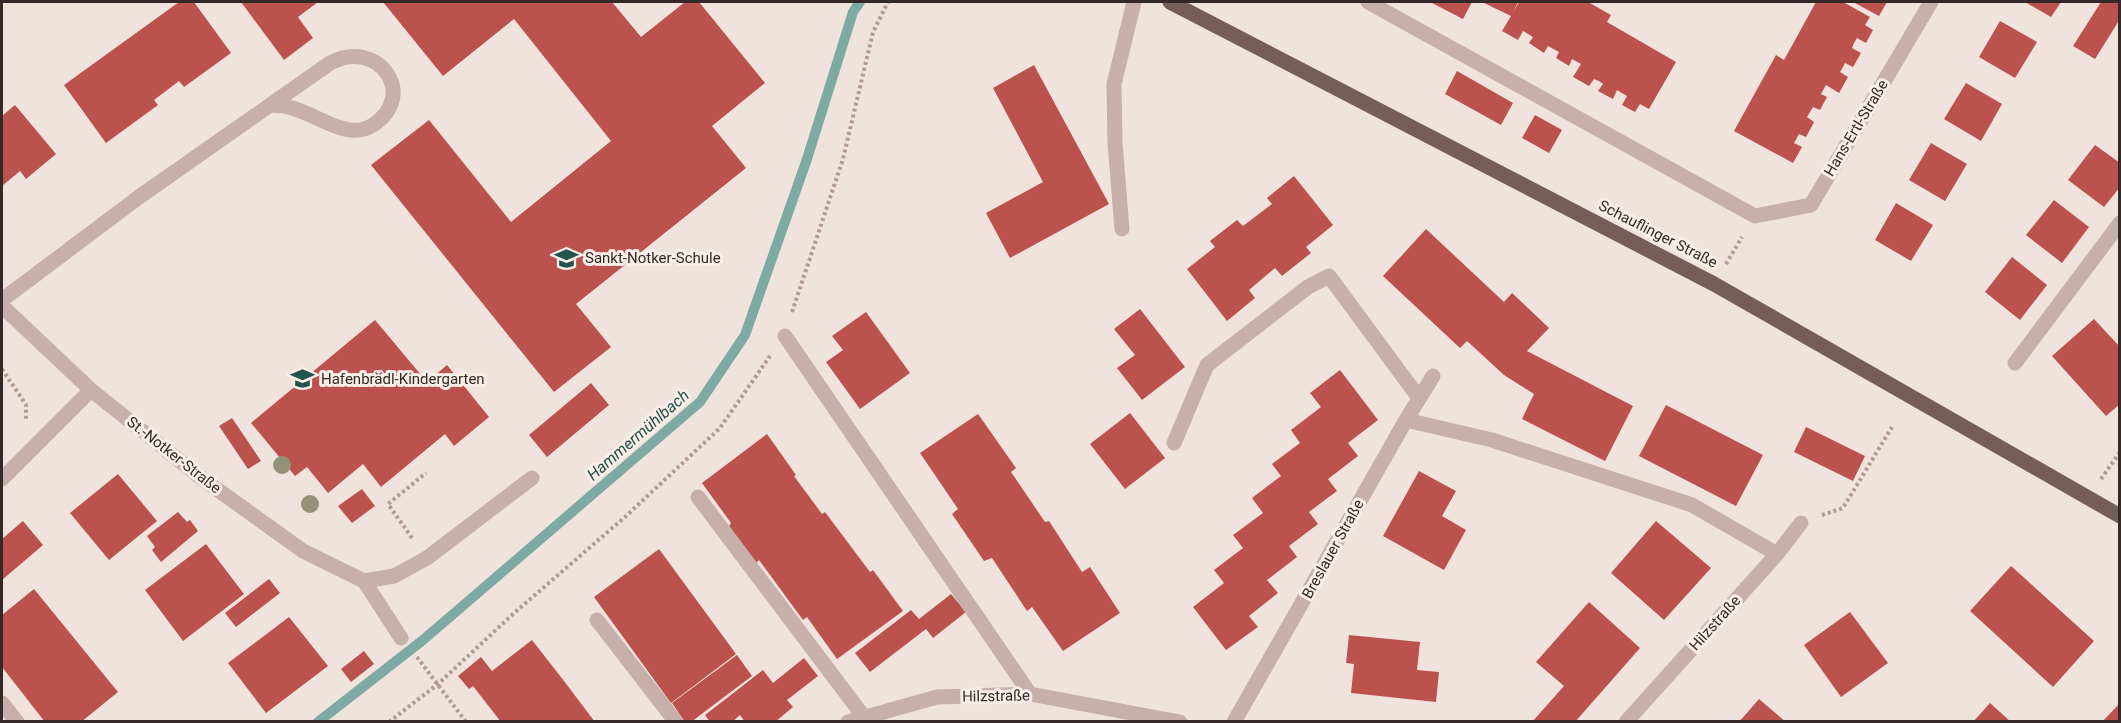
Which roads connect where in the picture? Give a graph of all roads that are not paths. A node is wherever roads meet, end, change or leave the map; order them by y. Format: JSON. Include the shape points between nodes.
{"nodes":[{"id":1,"x":1134,"y":2,"type":"edge"},
{"id":2,"x":1170,"y":2,"type":"edge"},
{"id":3,"x":1368,"y":2,"type":"edge"},
{"id":4,"x":1931,"y":2,"type":"edge"},
{"id":5,"x":273,"y":105,"type":"junction"},
{"id":6,"x":2120,"y":223,"type":"edge"},
{"id":7,"x":1122,"y":229,"type":"dead end"},
{"id":8,"x":2,"y":300,"type":"edge"},
{"id":9,"x":2,"y":306,"type":"edge"},
{"id":10,"x":785,"y":336,"type":"road end"},
{"id":11,"x":2015,"y":363,"type":"dead end"},
{"id":12,"x":1433,"y":376,"type":"dead end"},
{"id":13,"x":91,"y":390,"type":"junction"},
{"id":14,"x":1419,"y":398,"type":"junction"},
{"id":15,"x":1406,"y":420,"type":"junction"},
{"id":16,"x":1174,"y":443,"type":"dead end"},
{"id":17,"x":532,"y":478,"type":"dead end"},
{"id":18,"x":2,"y":479,"type":"edge"},
{"id":19,"x":698,"y":497,"type":"dead end"},
{"id":20,"x":2120,"y":516,"type":"edge"},
{"id":21,"x":1802,"y":523,"type":"road end"},
{"id":22,"x":1778,"y":554,"type":"junction"},
{"id":23,"x":364,"y":581,"type":"junction"},
{"id":24,"x":597,"y":620,"type":"dead end"},
{"id":25,"x":401,"y":638,"type":"road end"},
{"id":26,"x":1030,"y":694,"type":"junction"},
{"id":27,"x":2,"y":703,"type":"edge"},
{"id":28,"x":864,"y":717,"type":"junction"},
{"id":29,"x":17,"y":722,"type":"edge"},
{"id":30,"x":676,"y":722,"type":"edge"},
{"id":31,"x":848,"y":722,"type":"edge"},
{"id":32,"x":1180,"y":722,"type":"edge"},
{"id":33,"x":1234,"y":722,"type":"edge"},
{"id":34,"x":1626,"y":722,"type":"edge"}],
"edges":[{"from":1,"to":7,"type":"street","via":[[1114,84]]},
{"from":2,"to":20,"type":"main road","name":"Schauflinger Straße","via":[[1714,284]]},
{"from":3,"to":4,"type":"street","name":"Hans-Ertl-Straße","via":[[1755,216],[1811,205]]},
{"from":5,"to":5,"type":"street","via":[[295,108],[332,125],[358,130],[372,127],[387,112],[392,80],[372,60],[347,56],[330,63]]},
{"from":5,"to":8,"type":"street","via":[[139,197]]},
{"from":6,"to":11,"type":"street"},
{"from":9,"to":13,"type":"street","name":"St.-Notker-Straße"},
{"from":10,"to":26,"type":"street"},
{"from":12,"to":14,"type":"street","name":"Breslauer Straße"},
{"from":13,"to":18,"type":"street"},
{"from":13,"to":23,"type":"street","name":"St.-Notker-Straße","via":[[200,477],[294,544]]},
{"from":14,"to":15,"type":"street","name":"Breslauer Straße"},
{"from":14,"to":16,"type":"street","via":[[1329,276],[1308,287],[1208,365]]},
{"from":15,"to":22,"type":"street","via":[[1492,440],[1692,505]]},
{"from":15,"to":33,"type":"street","name":"Breslauer Straße"},
{"from":17,"to":23,"type":"street","via":[[427,558],[394,576]]},
{"from":19,"to":28,"type":"street"},
{"from":21,"to":22,"type":"street","name":"Hilzstraße"},
{"from":22,"to":34,"type":"street","name":"Hilzstraße"},
{"from":23,"to":25,"type":"street","name":"St.-Notker-Straße"},
{"from":24,"to":30,"type":"street"},
{"from":26,"to":28,"type":"street","name":"Hilzstraße","via":[[938,697]]},
{"from":26,"to":32,"type":"street","name":"Hilzstraße"},
{"from":27,"to":29,"type":"street"},
{"from":28,"to":31,"type":"street","name":"Hilzstraße"}]}
